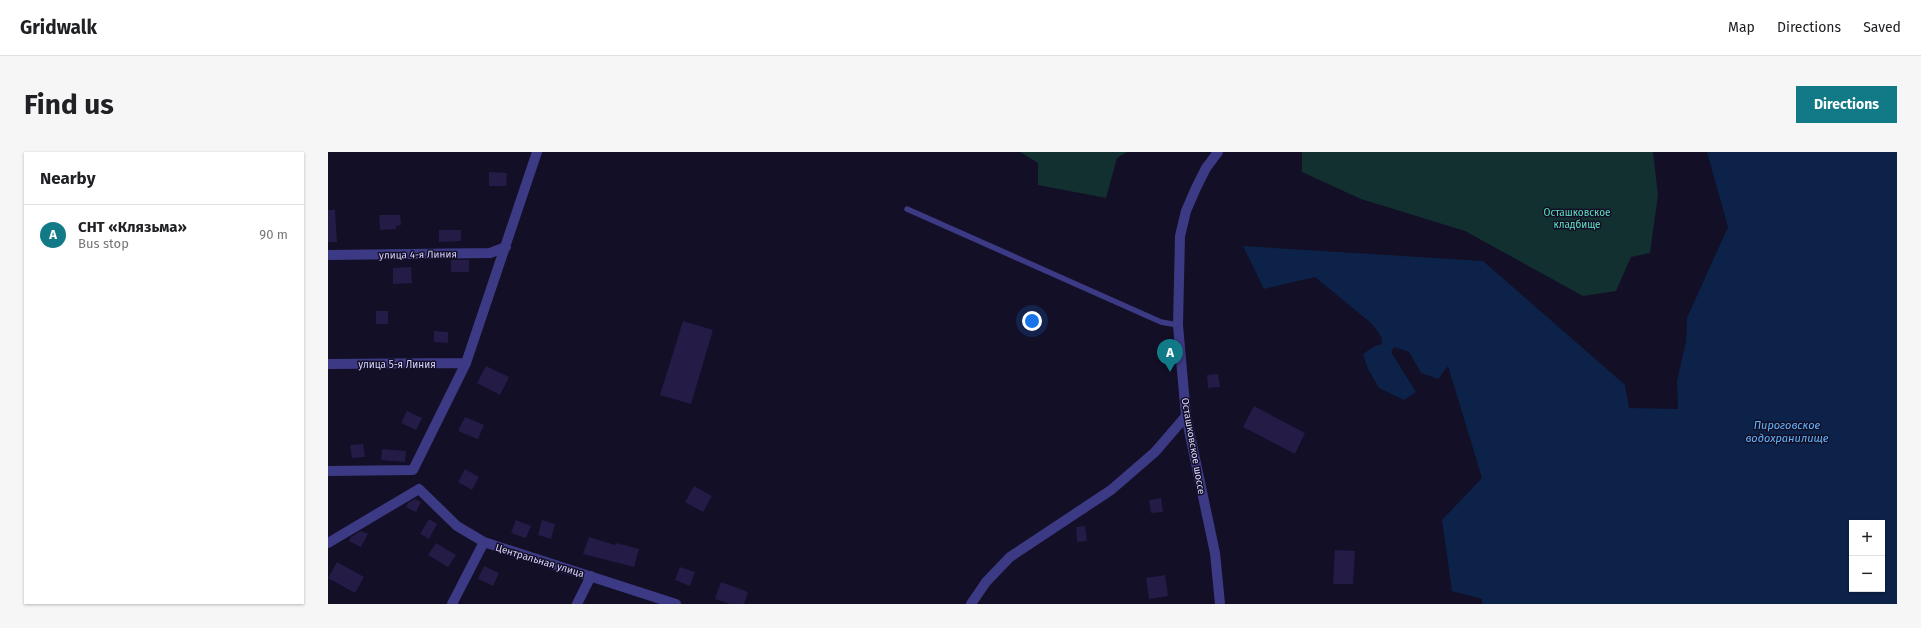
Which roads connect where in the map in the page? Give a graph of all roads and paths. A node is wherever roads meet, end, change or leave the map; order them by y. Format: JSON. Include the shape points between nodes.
{"nodes":[{"id":1,"x":537,"y":152,"type":"edge"},
{"id":2,"x":1218,"y":152,"type":"edge"},
{"id":3,"x":907,"y":209,"type":"dead end"},
{"id":4,"x":506,"y":247,"type":"junction"},
{"id":5,"x":328,"y":255,"type":"edge"},
{"id":6,"x":1178,"y":324,"type":"junction"},
{"id":7,"x":328,"y":364,"type":"edge"},
{"id":8,"x":466,"y":364,"type":"junction"},
{"id":9,"x":1186,"y":416,"type":"junction"},
{"id":10,"x":328,"y":471,"type":"edge"},
{"id":11,"x":484,"y":542,"type":"junction"},
{"id":12,"x":328,"y":543,"type":"edge"},
{"id":13,"x":591,"y":576,"type":"junction"},
{"id":14,"x":452,"y":604,"type":"edge"},
{"id":15,"x":577,"y":604,"type":"edge"},
{"id":16,"x":676,"y":604,"type":"edge"},
{"id":17,"x":971,"y":604,"type":"edge"},
{"id":18,"x":1220,"y":604,"type":"edge"}],
"edges":[{"from":1,"to":4,"type":"street"},
{"from":2,"to":6,"type":"street","name":"Осташковское шоссе","via":[[1196,188],[1186,211],[1180,236]]},
{"from":3,"to":6,"type":"lane","via":[[1161,322]]},
{"from":4,"to":5,"type":"street","name":"улица 4-я Линия","via":[[490,253]]},
{"from":4,"to":8,"type":"street"},
{"from":6,"to":9,"type":"street","name":"Осташковское шоссе"},
{"from":7,"to":8,"type":"street","name":"улица 5-я Линия"},
{"from":8,"to":10,"type":"street","via":[[413,470]]},
{"from":9,"to":17,"type":"street","via":[[1155,452],[1111,490],[1010,558],[986,582]]},
{"from":9,"to":18,"type":"street","name":"Осташковское шоссе","via":[[1215,553]]},
{"from":11,"to":12,"type":"street","name":"Центральная улица","via":[[457,526],[419,489]]},
{"from":11,"to":13,"type":"street","name":"Центральная улица"},
{"from":11,"to":14,"type":"street"},
{"from":13,"to":15,"type":"street"},
{"from":13,"to":16,"type":"street","name":"Центральная улица"}]}
